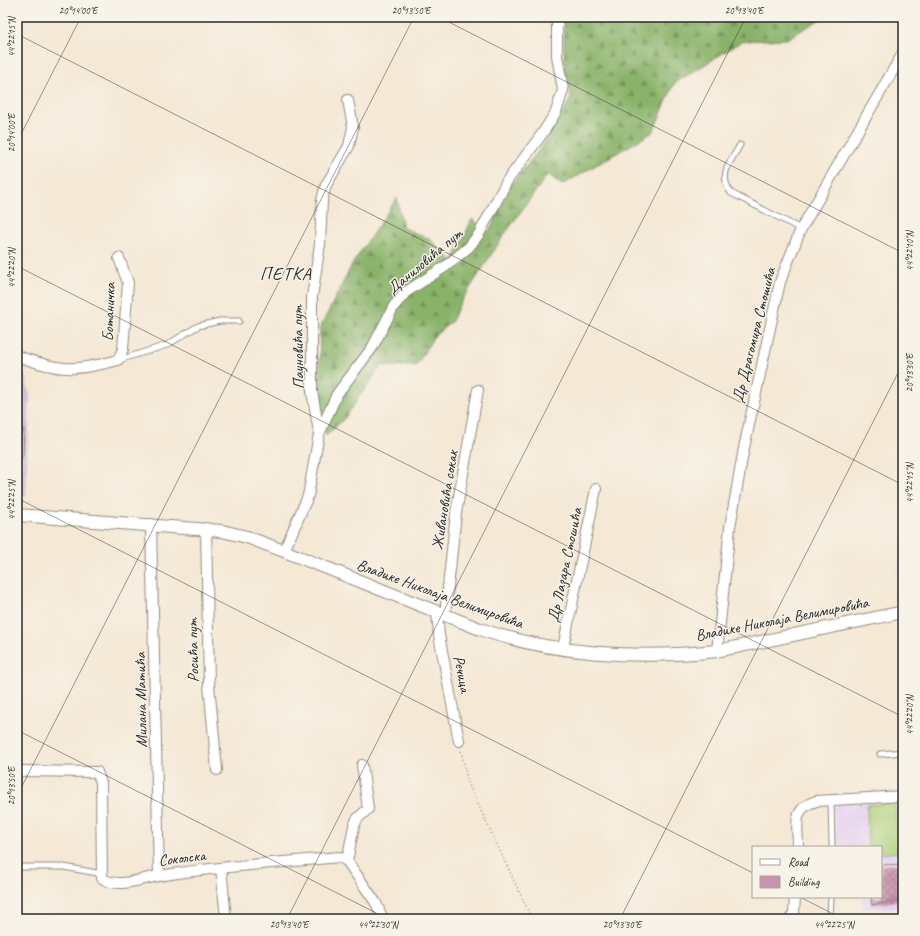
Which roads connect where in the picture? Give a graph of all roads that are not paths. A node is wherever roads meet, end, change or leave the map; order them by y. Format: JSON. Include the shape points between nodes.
{"nodes":[{"id":1,"x":557,"y":17,"type":"edge"},
{"id":2,"x":903,"y":53,"type":"edge"},
{"id":3,"x":348,"y":100,"type":"dead end"},
{"id":4,"x":740,"y":145,"type":"dead end"},
{"id":5,"x":800,"y":229,"type":"junction"},
{"id":6,"x":119,"y":258,"type":"dead end"},
{"id":7,"x":239,"y":322,"type":"dead end"},
{"id":8,"x":17,"y":356,"type":"edge"},
{"id":9,"x":118,"y":360,"type":"junction"},
{"id":10,"x":478,"y":390,"type":"dead end"},
{"id":11,"x":319,"y":434,"type":"junction"},
{"id":12,"x":596,"y":489,"type":"dead end"},
{"id":13,"x":17,"y":515,"type":"edge"},
{"id":14,"x":151,"y":524,"type":"junction"},
{"id":15,"x":206,"y":528,"type":"junction"},
{"id":16,"x":284,"y":551,"type":"junction"},
{"id":17,"x":903,"y":612,"type":"edge"},
{"id":18,"x":441,"y":613,"type":"junction"},
{"id":19,"x":563,"y":648,"type":"junction"},
{"id":20,"x":718,"y":651,"type":"junction"},
{"id":21,"x":459,"y":741,"type":"road end"},
{"id":22,"x":903,"y":752,"type":"edge"},
{"id":23,"x":880,"y":754,"type":"dead end"},
{"id":24,"x":362,"y":766,"type":"dead end"},
{"id":25,"x":217,"y":770,"type":"dead end"},
{"id":26,"x":21,"y":771,"type":"dead end"},
{"id":27,"x":903,"y":796,"type":"edge"},
{"id":28,"x":830,"y":800,"type":"junction"},
{"id":29,"x":798,"y":846,"type":"edge"},
{"id":30,"x":832,"y":846,"type":"edge"},
{"id":31,"x":347,"y":861,"type":"junction"},
{"id":32,"x":17,"y":867,"type":"edge"},
{"id":33,"x":221,"y":868,"type":"junction"},
{"id":34,"x":159,"y":876,"type":"junction"},
{"id":35,"x":102,"y":878,"type":"junction"},
{"id":36,"x":795,"y":898,"type":"edge"},
{"id":37,"x":831,"y":898,"type":"edge"},
{"id":38,"x":226,"y":919,"type":"edge"},
{"id":39,"x":383,"y":919,"type":"edge"},
{"id":40,"x":790,"y":919,"type":"edge"},
{"id":41,"x":830,"y":919,"type":"edge"}],
"edges":[{"from":1,"to":11,"type":"street","name":"Даниловића пут","via":[[557,56],[563,90],[556,112],[507,180],[479,234],[469,247],[446,266],[406,292],[394,306],[372,348],[337,394]]},
{"from":2,"to":5,"type":"street","name":"Др Драгомира Стошића"},
{"from":3,"to":11,"type":"street","name":"Пауновића пут","via":[[353,127],[349,146],[326,185],[322,200],[320,244],[312,297],[312,391]]},
{"from":4,"to":5,"type":"lane","via":[[724,176],[725,185],[731,193]]},
{"from":5,"to":20,"type":"street","name":"Др Драгомира Стошића","via":[[780,282],[744,448],[730,527]]},
{"from":6,"to":9,"type":"street","name":"Ботаничка","via":[[128,284],[123,349]]},
{"from":7,"to":9,"type":"lane","via":[[198,326],[167,345]]},
{"from":8,"to":9,"type":"street","name":"Ботаничка","via":[[64,370],[94,367]]},
{"from":10,"to":18,"type":"street","name":"Живановића сокак"},
{"from":11,"to":16,"type":"street","name":"Даниловића пут","via":[[308,496]]},
{"from":12,"to":19,"type":"street","name":"Др Лазара Стошића"},
{"from":13,"to":14,"type":"street","name":"Владике Николаја Велимировића"},
{"from":14,"to":15,"type":"street","name":"Владике Николаја Велимировића"},
{"from":14,"to":34,"type":"street","name":"Милана Матића"},
{"from":15,"to":16,"type":"street","name":"Владике Николаја Велимировића","via":[[247,537]]},
{"from":15,"to":25,"type":"street","name":"Росића пут","via":[[209,685]]},
{"from":16,"to":18,"type":"street","name":"Владике Николаја Велимировића"},
{"from":17,"to":20,"type":"street","name":"Владике Николаја Велимировића"},
{"from":18,"to":19,"type":"street","name":"Владике Николаја Велимировића","via":[[506,638]]},
{"from":18,"to":21,"type":"street","name":"Речица","via":[[439,635]]},
{"from":19,"to":20,"type":"street","name":"Владике Николаја Велимировића","via":[[632,654]]},
{"from":22,"to":23,"type":"lane"},
{"from":24,"to":31,"type":"street","via":[[368,809],[357,819],[354,826]]},
{"from":26,"to":35,"type":"street","via":[[97,772],[101,783]]},
{"from":27,"to":28,"type":"street"},
{"from":28,"to":29,"type":"street","via":[[804,805],[798,813]]},
{"from":28,"to":30,"type":"lane"},
{"from":31,"to":33,"type":"street","name":"Соколска","via":[[338,857]]},
{"from":31,"to":39,"type":"street","via":[[376,903]]},
{"from":32,"to":35,"type":"lane","via":[[64,867],[97,874]]},
{"from":33,"to":34,"type":"street","name":"Соколска"},
{"from":33,"to":38,"type":"street"},
{"from":34,"to":35,"type":"street","name":"Соколска","via":[[120,883],[108,882]]},
{"from":36,"to":40,"type":"street","via":[[794,913]]},
{"from":37,"to":41,"type":"lane"}]}
